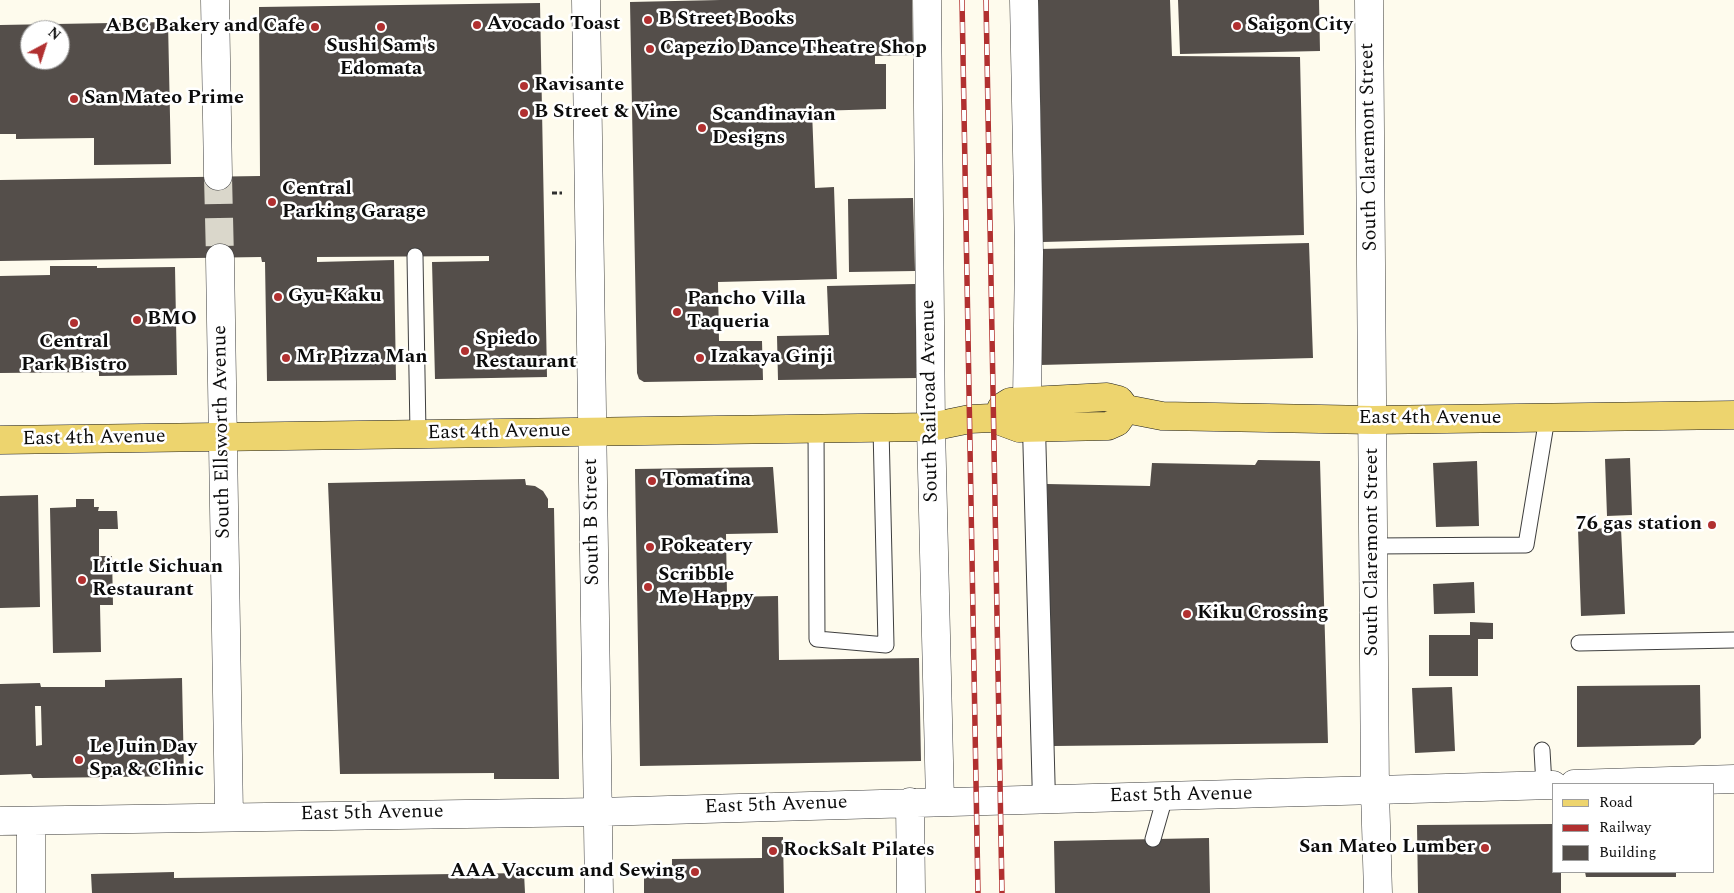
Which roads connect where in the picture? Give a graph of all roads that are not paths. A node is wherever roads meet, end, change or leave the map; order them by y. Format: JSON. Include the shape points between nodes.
{"nodes":[{"id":1,"x":215,"y":0,"type":"edge"},
{"id":2,"x":586,"y":0,"type":"edge"},
{"id":3,"x":927,"y":0,"type":"edge"},
{"id":4,"x":1024,"y":0,"type":"edge"},
{"id":5,"x":1369,"y":0,"type":"edge"},
{"id":6,"x":218,"y":176,"type":"tunnel mouth"},
{"id":7,"x":416,"y":256,"type":"dead end"},
{"id":8,"x":220,"y":258,"type":"tunnel mouth"},
{"id":9,"x":1027,"y":400,"type":"junction"},
{"id":10,"x":1126,"y":409,"type":"junction"},
{"id":11,"x":1734,"y":415,"type":"edge"},
{"id":12,"x":997,"y":418,"type":"junction"},
{"id":13,"x":1547,"y":418,"type":"junction"},
{"id":14,"x":1372,"y":420,"type":"junction"},
{"id":15,"x":931,"y":427,"type":"junction"},
{"id":16,"x":816,"y":428,"type":"junction"},
{"id":17,"x":880,"y":428,"type":"junction"},
{"id":18,"x":1034,"y":428,"type":"junction"},
{"id":19,"x":590,"y":432,"type":"junction"},
{"id":20,"x":418,"y":433,"type":"junction"},
{"id":21,"x":223,"y":437,"type":"junction"},
{"id":22,"x":0,"y":440,"type":"edge"},
{"id":23,"x":1373,"y":546,"type":"junction"},
{"id":24,"x":1734,"y":640,"type":"edge"},
{"id":25,"x":1579,"y":643,"type":"dead end"},
{"id":26,"x":1542,"y":750,"type":"dead end"},
{"id":27,"x":1734,"y":779,"type":"edge"},
{"id":28,"x":1606,"y":783,"type":"edge"},
{"id":29,"x":1549,"y":785,"type":"edge"},
{"id":30,"x":1375,"y":791,"type":"junction"},
{"id":31,"x":1166,"y":797,"type":"junction"},
{"id":32,"x":1044,"y":800,"type":"junction"},
{"id":33,"x":910,"y":802,"type":"junction"},
{"id":34,"x":940,"y":802,"type":"junction"},
{"id":35,"x":598,"y":812,"type":"junction"},
{"id":36,"x":229,"y":816,"type":"junction"},
{"id":37,"x":0,"y":821,"type":"edge"},
{"id":38,"x":30,"y":821,"type":"junction"},
{"id":39,"x":1152,"y":839,"type":"dead end"},
{"id":40,"x":31,"y":893,"type":"edge"},
{"id":41,"x":599,"y":893,"type":"edge"},
{"id":42,"x":911,"y":893,"type":"edge"},
{"id":43,"x":1378,"y":893,"type":"edge"}],
"edges":[{"from":1,"to":6,"type":"street"},
{"from":2,"to":19,"type":"street","name":"South B Street"},
{"from":3,"to":15,"type":"street","name":"South Railroad Avenue"},
{"from":4,"to":9,"type":"street","via":[[1029,252]]},
{"from":5,"to":14,"type":"street","name":"South Claremont Street"},
{"from":7,"to":20,"type":"lane"},
{"from":8,"to":21,"type":"street","name":"South Ellsworth Avenue"},
{"from":9,"to":10,"type":"main road","name":"East 4th Avenue","via":[[1107,397],[1119,400]]},
{"from":9,"to":12,"type":"main road","name":"East 4th Avenue","via":[[1010,402],[1002,407]]},
{"from":10,"to":14,"type":"main road","name":"East 4th Avenue","via":[[1162,416]]},
{"from":10,"to":18,"type":"main road","name":"East 4th Avenue","via":[[1117,422],[1108,426]]},
{"from":11,"to":13,"type":"main road","name":"East 4th Avenue"},
{"from":12,"to":15,"type":"main road","name":"East 4th Avenue","via":[[970,419]]},
{"from":12,"to":18,"type":"main road","name":"East 4th Avenue","via":[[1019,428]]},
{"from":13,"to":14,"type":"main road","name":"East 4th Avenue"},
{"from":13,"to":23,"type":"lane","via":[[1526,545]]},
{"from":14,"to":23,"type":"street","name":"South Claremont Street"},
{"from":15,"to":17,"type":"main road","name":"East 4th Avenue"},
{"from":15,"to":34,"type":"street","name":"South Railroad Avenue"},
{"from":16,"to":17,"type":"main road","name":"East 4th Avenue"},
{"from":16,"to":17,"type":"lane","via":[[817,640],[886,645]]},
{"from":16,"to":19,"type":"main road","name":"East 4th Avenue"},
{"from":18,"to":32,"type":"street"},
{"from":19,"to":20,"type":"main road","name":"East 4th Avenue"},
{"from":19,"to":35,"type":"street","name":"South B Street"},
{"from":20,"to":21,"type":"main road","name":"East 4th Avenue"},
{"from":21,"to":22,"type":"main road","name":"East 4th Avenue"},
{"from":21,"to":36,"type":"street","name":"South Ellsworth Avenue"},
{"from":23,"to":30,"type":"street","name":"South Claremont Street"},
{"from":24,"to":25,"type":"lane"},
{"from":26,"to":29,"type":"lane"},
{"from":27,"to":28,"type":"street"},
{"from":29,"to":30,"type":"street","name":"East 5th Avenue"},
{"from":30,"to":31,"type":"street","name":"East 5th Avenue"},
{"from":30,"to":43,"type":"street","name":"South Claremont Street"},
{"from":31,"to":32,"type":"street","name":"East 5th Avenue"},
{"from":31,"to":39,"type":"lane"},
{"from":32,"to":34,"type":"street","name":"East 5th Avenue"},
{"from":33,"to":34,"type":"street","name":"East 5th Avenue"},
{"from":33,"to":35,"type":"street","name":"East 5th Avenue"},
{"from":33,"to":42,"type":"street"},
{"from":35,"to":36,"type":"street","name":"East 5th Avenue"},
{"from":35,"to":41,"type":"street","name":"South B Street"},
{"from":36,"to":38,"type":"street","name":"East 5th Avenue"},
{"from":37,"to":38,"type":"street","name":"East 5th Avenue"},
{"from":38,"to":40,"type":"street"}]}
